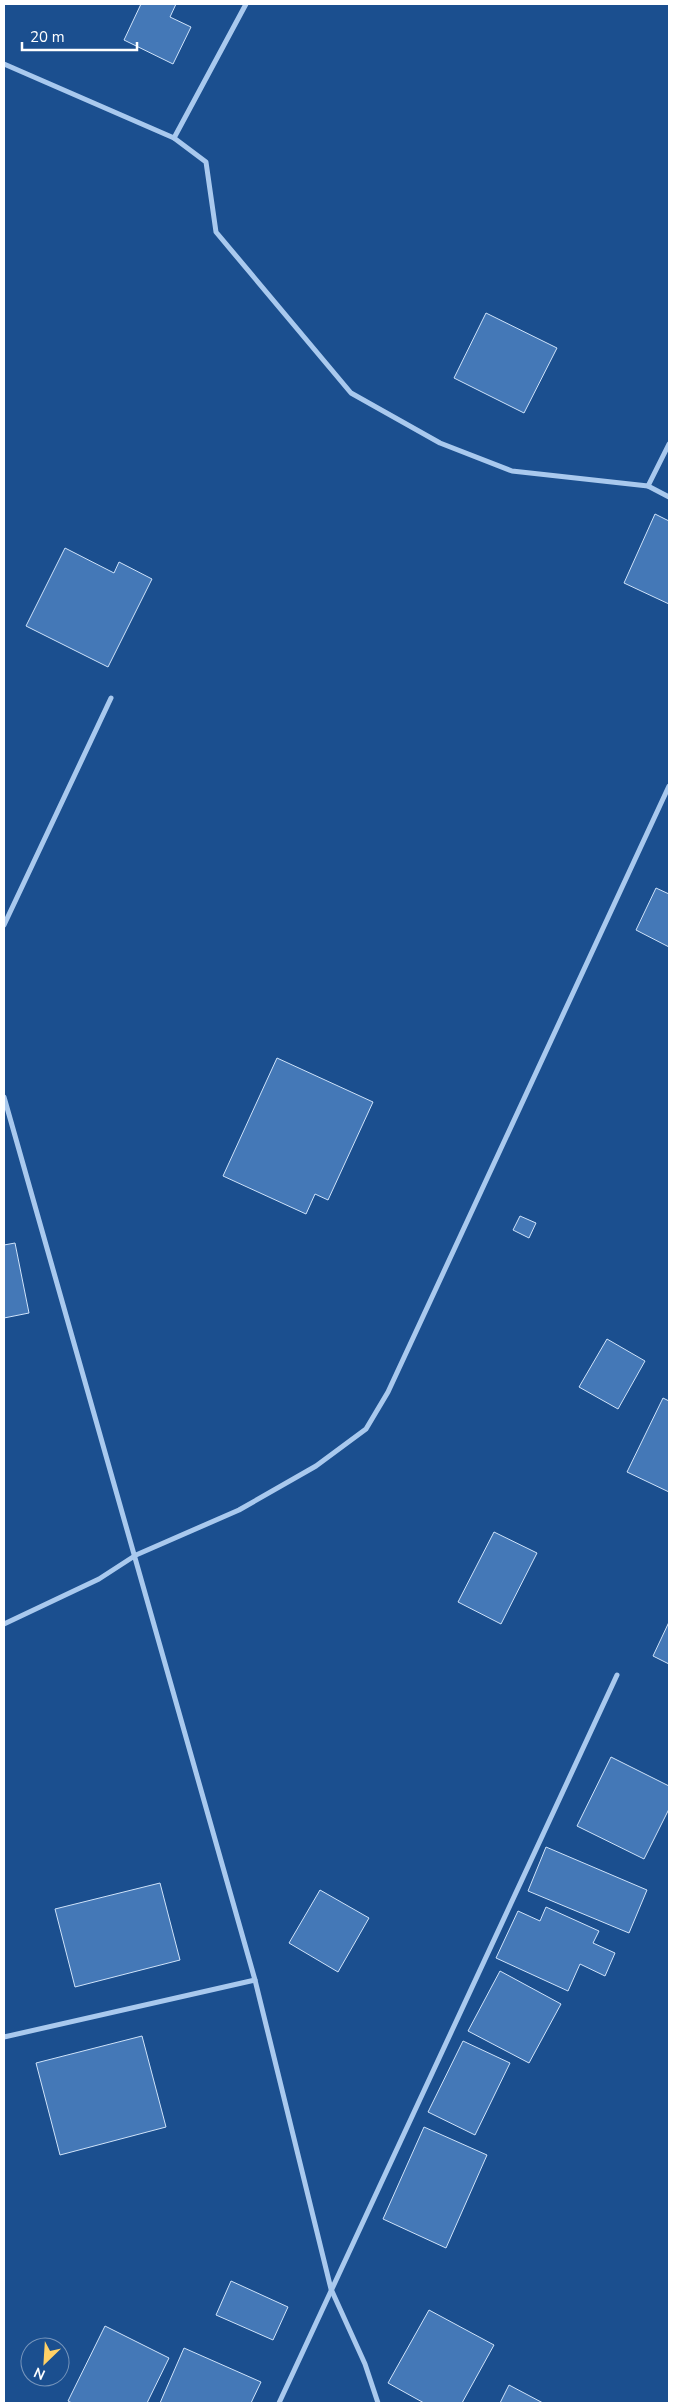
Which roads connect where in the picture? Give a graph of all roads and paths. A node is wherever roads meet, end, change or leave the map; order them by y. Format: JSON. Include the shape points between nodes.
{"nodes":[{"id":1,"x":246,"y":4,"type":"edge"},
{"id":2,"x":4,"y":64,"type":"edge"},
{"id":3,"x":174,"y":138,"type":"junction"},
{"id":4,"x":669,"y":444,"type":"edge"},
{"id":5,"x":648,"y":486,"type":"junction"},
{"id":6,"x":669,"y":497,"type":"edge"},
{"id":7,"x":111,"y":698,"type":"dead end"},
{"id":8,"x":669,"y":786,"type":"edge"},
{"id":9,"x":4,"y":925,"type":"edge"},
{"id":10,"x":4,"y":1097,"type":"edge"},
{"id":11,"x":136,"y":1555,"type":"junction"},
{"id":12,"x":4,"y":1624,"type":"edge"},
{"id":13,"x":617,"y":1674,"type":"dead end"},
{"id":14,"x":254,"y":1980,"type":"junction"},
{"id":15,"x":4,"y":2037,"type":"edge"},
{"id":16,"x":331,"y":2289,"type":"junction"},
{"id":17,"x":279,"y":2403,"type":"edge"},
{"id":18,"x":378,"y":2403,"type":"edge"}],
"edges":[{"from":1,"to":3,"type":"street"},
{"from":2,"to":3,"type":"street"},
{"from":3,"to":5,"type":"street","via":[[206,162],[216,232],[351,393],[440,443],[512,471]]},
{"from":4,"to":5,"type":"street"},
{"from":5,"to":6,"type":"street"},
{"from":7,"to":9,"type":"street"},
{"from":8,"to":11,"type":"street","via":[[388,1392],[366,1429],[316,1466],[239,1510]]},
{"from":10,"to":11,"type":"street"},
{"from":11,"to":12,"type":"street","via":[[99,1579]]},
{"from":11,"to":14,"type":"street"},
{"from":13,"to":16,"type":"street"},
{"from":14,"to":15,"type":"street"},
{"from":14,"to":16,"type":"street"},
{"from":16,"to":17,"type":"street"},
{"from":16,"to":18,"type":"street","via":[[365,2364]]}]}
